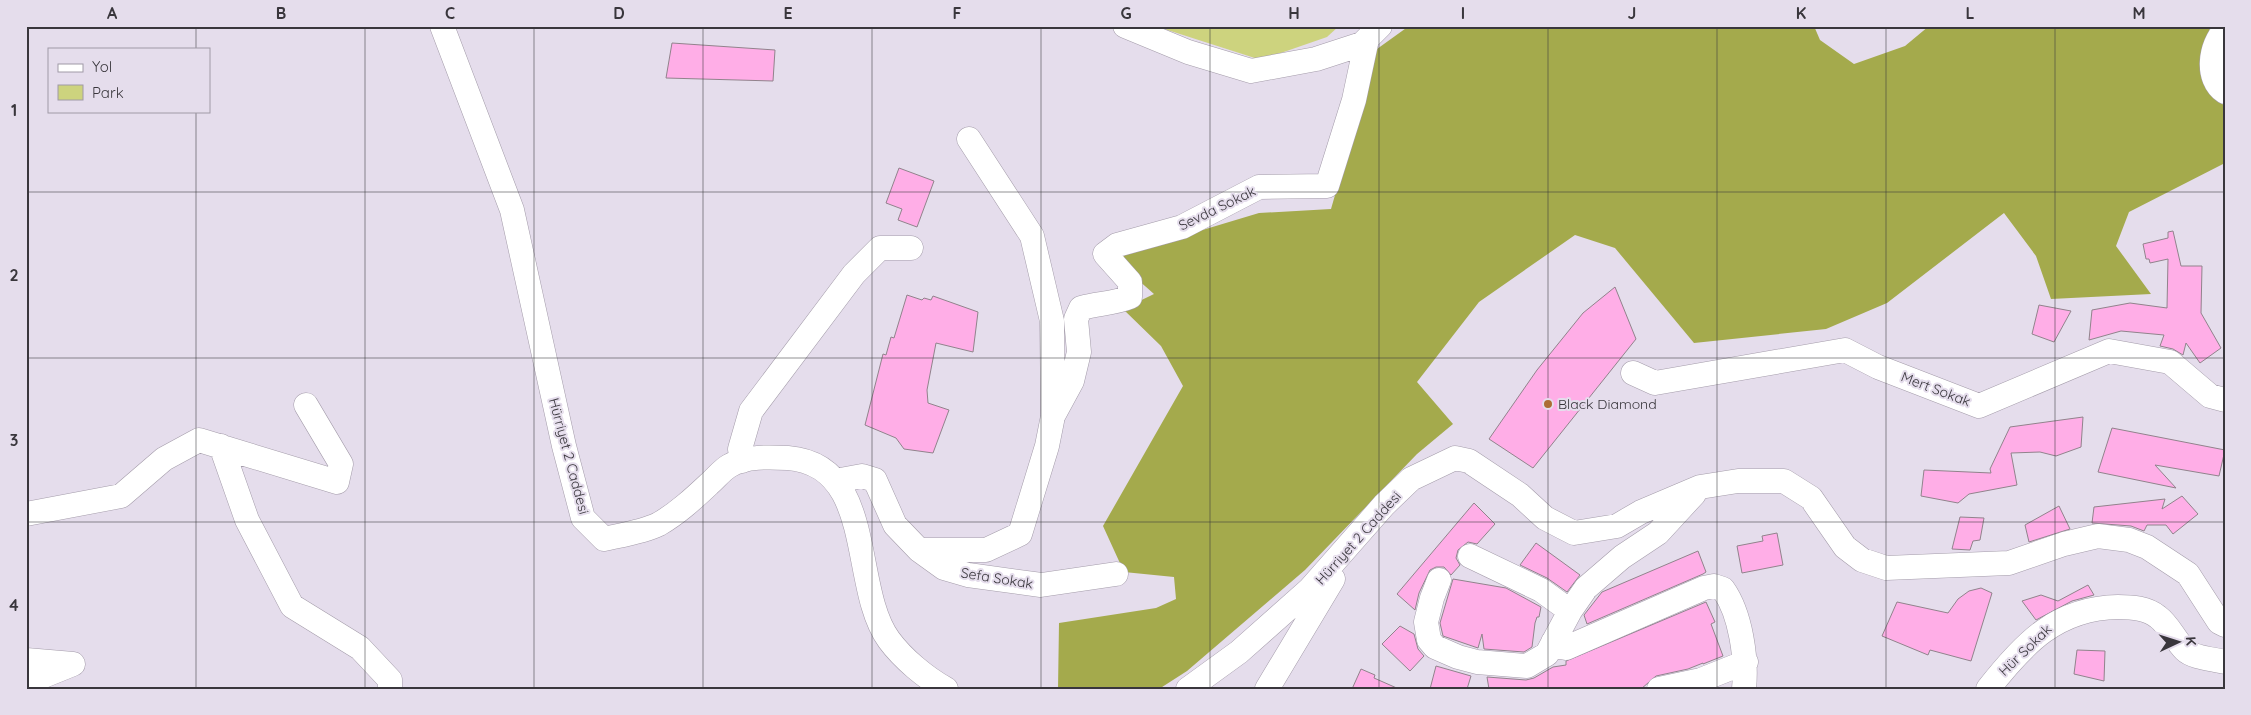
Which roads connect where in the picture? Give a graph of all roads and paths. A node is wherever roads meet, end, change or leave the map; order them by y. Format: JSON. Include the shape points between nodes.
{"nodes":[{"id":1,"x":442,"y":26,"type":"edge"},
{"id":2,"x":1125,"y":26,"type":"edge"},
{"id":3,"x":2225,"y":30,"type":"edge"},
{"id":4,"x":1374,"y":33,"type":"edge"},
{"id":5,"x":2225,"y":92,"type":"edge"},
{"id":6,"x":969,"y":139,"type":"dead end"},
{"id":7,"x":911,"y":248,"type":"dead end"},
{"id":8,"x":1633,"y":373,"type":"dead end"},
{"id":9,"x":2225,"y":400,"type":"edge"},
{"id":10,"x":306,"y":405,"type":"dead end"},
{"id":11,"x":1053,"y":416,"type":"junction"},
{"id":12,"x":221,"y":446,"type":"junction"},
{"id":13,"x":742,"y":461,"type":"junction"},
{"id":14,"x":835,"y":481,"type":"junction"},
{"id":15,"x":1700,"y":487,"type":"junction"},
{"id":16,"x":26,"y":514,"type":"edge"},
{"id":17,"x":1365,"y":528,"type":"junction"},
{"id":18,"x":919,"y":550,"type":"junction"},
{"id":19,"x":1470,"y":556,"type":"dead end"},
{"id":20,"x":1116,"y":574,"type":"dead end"},
{"id":21,"x":1439,"y":580,"type":"dead end"},
{"id":22,"x":1570,"y":611,"type":"junction"},
{"id":23,"x":2225,"y":625,"type":"edge"},
{"id":24,"x":1553,"y":642,"type":"junction"},
{"id":25,"x":26,"y":660,"type":"edge"},
{"id":26,"x":1746,"y":662,"type":"junction"},
{"id":27,"x":2225,"y":662,"type":"edge"},
{"id":28,"x":26,"y":683,"type":"edge"},
{"id":29,"x":390,"y":689,"type":"edge"},
{"id":30,"x":946,"y":689,"type":"edge"},
{"id":31,"x":1188,"y":689,"type":"edge"},
{"id":32,"x":1267,"y":689,"type":"edge"},
{"id":33,"x":1660,"y":689,"type":"edge"},
{"id":34,"x":1744,"y":689,"type":"edge"},
{"id":35,"x":1988,"y":689,"type":"edge"}],
"edges":[{"from":1,"to":13,"type":"street","name":"Hürriyet 2 Caddesi","via":[[512,210],[583,518],[604,539],[658,524],[688,503],[729,466]]},
{"from":2,"to":4,"type":"street","via":[[1188,52],[1251,71],[1316,59],[1362,44]]},
{"from":3,"to":5,"type":"street","via":[[2211,54],[2213,74],[2219,88]]},
{"from":4,"to":11,"type":"street","name":"Sevda Sokak","via":[[1327,186],[1259,187],[1182,227],[1116,245],[1105,254],[1130,282],[1130,297],[1114,304],[1081,308],[1076,319],[1080,352],[1074,374]]},
{"from":6,"to":11,"type":"street","via":[[1032,236],[1052,321]]},
{"from":7,"to":13,"type":"street","via":[[880,248],[854,274],[751,412],[740,449]]},
{"from":8,"to":9,"type":"street","name":"Mert Sokak","via":[[1655,383],[1845,350],[1878,367],[1979,406],[2109,351],[2170,362],[2210,396]]},
{"from":10,"to":12,"type":"street","via":[[341,464],[337,482]]},
{"from":11,"to":18,"type":"street","name":"Sevda Sokak","via":[[1048,446],[1020,534],[986,550]]},
{"from":12,"to":16,"type":"street","via":[[199,440],[164,459],[122,496]]},
{"from":12,"to":29,"type":"street","via":[[247,520],[292,606],[360,648],[390,680]]},
{"from":13,"to":14,"type":"street","name":"Hürriyet 2 Caddesi","via":[[790,458],[814,465],[830,474]]},
{"from":14,"to":18,"type":"street","name":"Sefa Sokak","via":[[862,476],[875,480],[895,525]]},
{"from":14,"to":30,"type":"street","name":"Hürriyet 2 Caddesi","via":[[848,501],[876,614],[888,640],[916,667]]},
{"from":15,"to":17,"type":"street","name":"Hürriyet 2 Caddesi","via":[[1617,526],[1574,533],[1545,518],[1520,495],[1469,461],[1455,458],[1411,479]]},
{"from":15,"to":22,"type":"street","via":[[1658,533],[1622,556],[1586,588]]},
{"from":15,"to":23,"type":"street","name":"Hürriyet 2 Caddesi","via":[[1738,481],[1784,481],[1811,498],[1845,547],[1862,560],[1886,568],[2009,563],[2098,536],[2129,540],[2147,547],[2188,574],[2219,622]]},
{"from":17,"to":31,"type":"street","name":"Hürriyet 2 Caddesi","via":[[1310,589],[1239,652]]},
{"from":17,"to":32,"type":"street"},
{"from":18,"to":20,"type":"street","name":"Sefa Sokak","via":[[944,568],[960,573],[1040,585]]},
{"from":19,"to":22,"type":"street","via":[[1533,585]]},
{"from":21,"to":24,"type":"street","via":[[1426,622],[1428,640],[1435,647],[1458,658],[1477,662],[1527,666],[1547,654]]},
{"from":22,"to":24,"type":"street"},
{"from":24,"to":26,"type":"street","via":[[1560,648],[1566,648],[1714,586],[1723,589],[1730,598]]},
{"from":25,"to":28,"type":"street","via":[[73,664]]},
{"from":26,"to":33,"type":"street","via":[[1701,680]]},
{"from":26,"to":34,"type":"street"},
{"from":27,"to":35,"type":"street","name":"Hür Sokak","via":[[2186,651],[2160,617],[2144,609],[2111,607],[2063,617],[2042,630]]}]}
